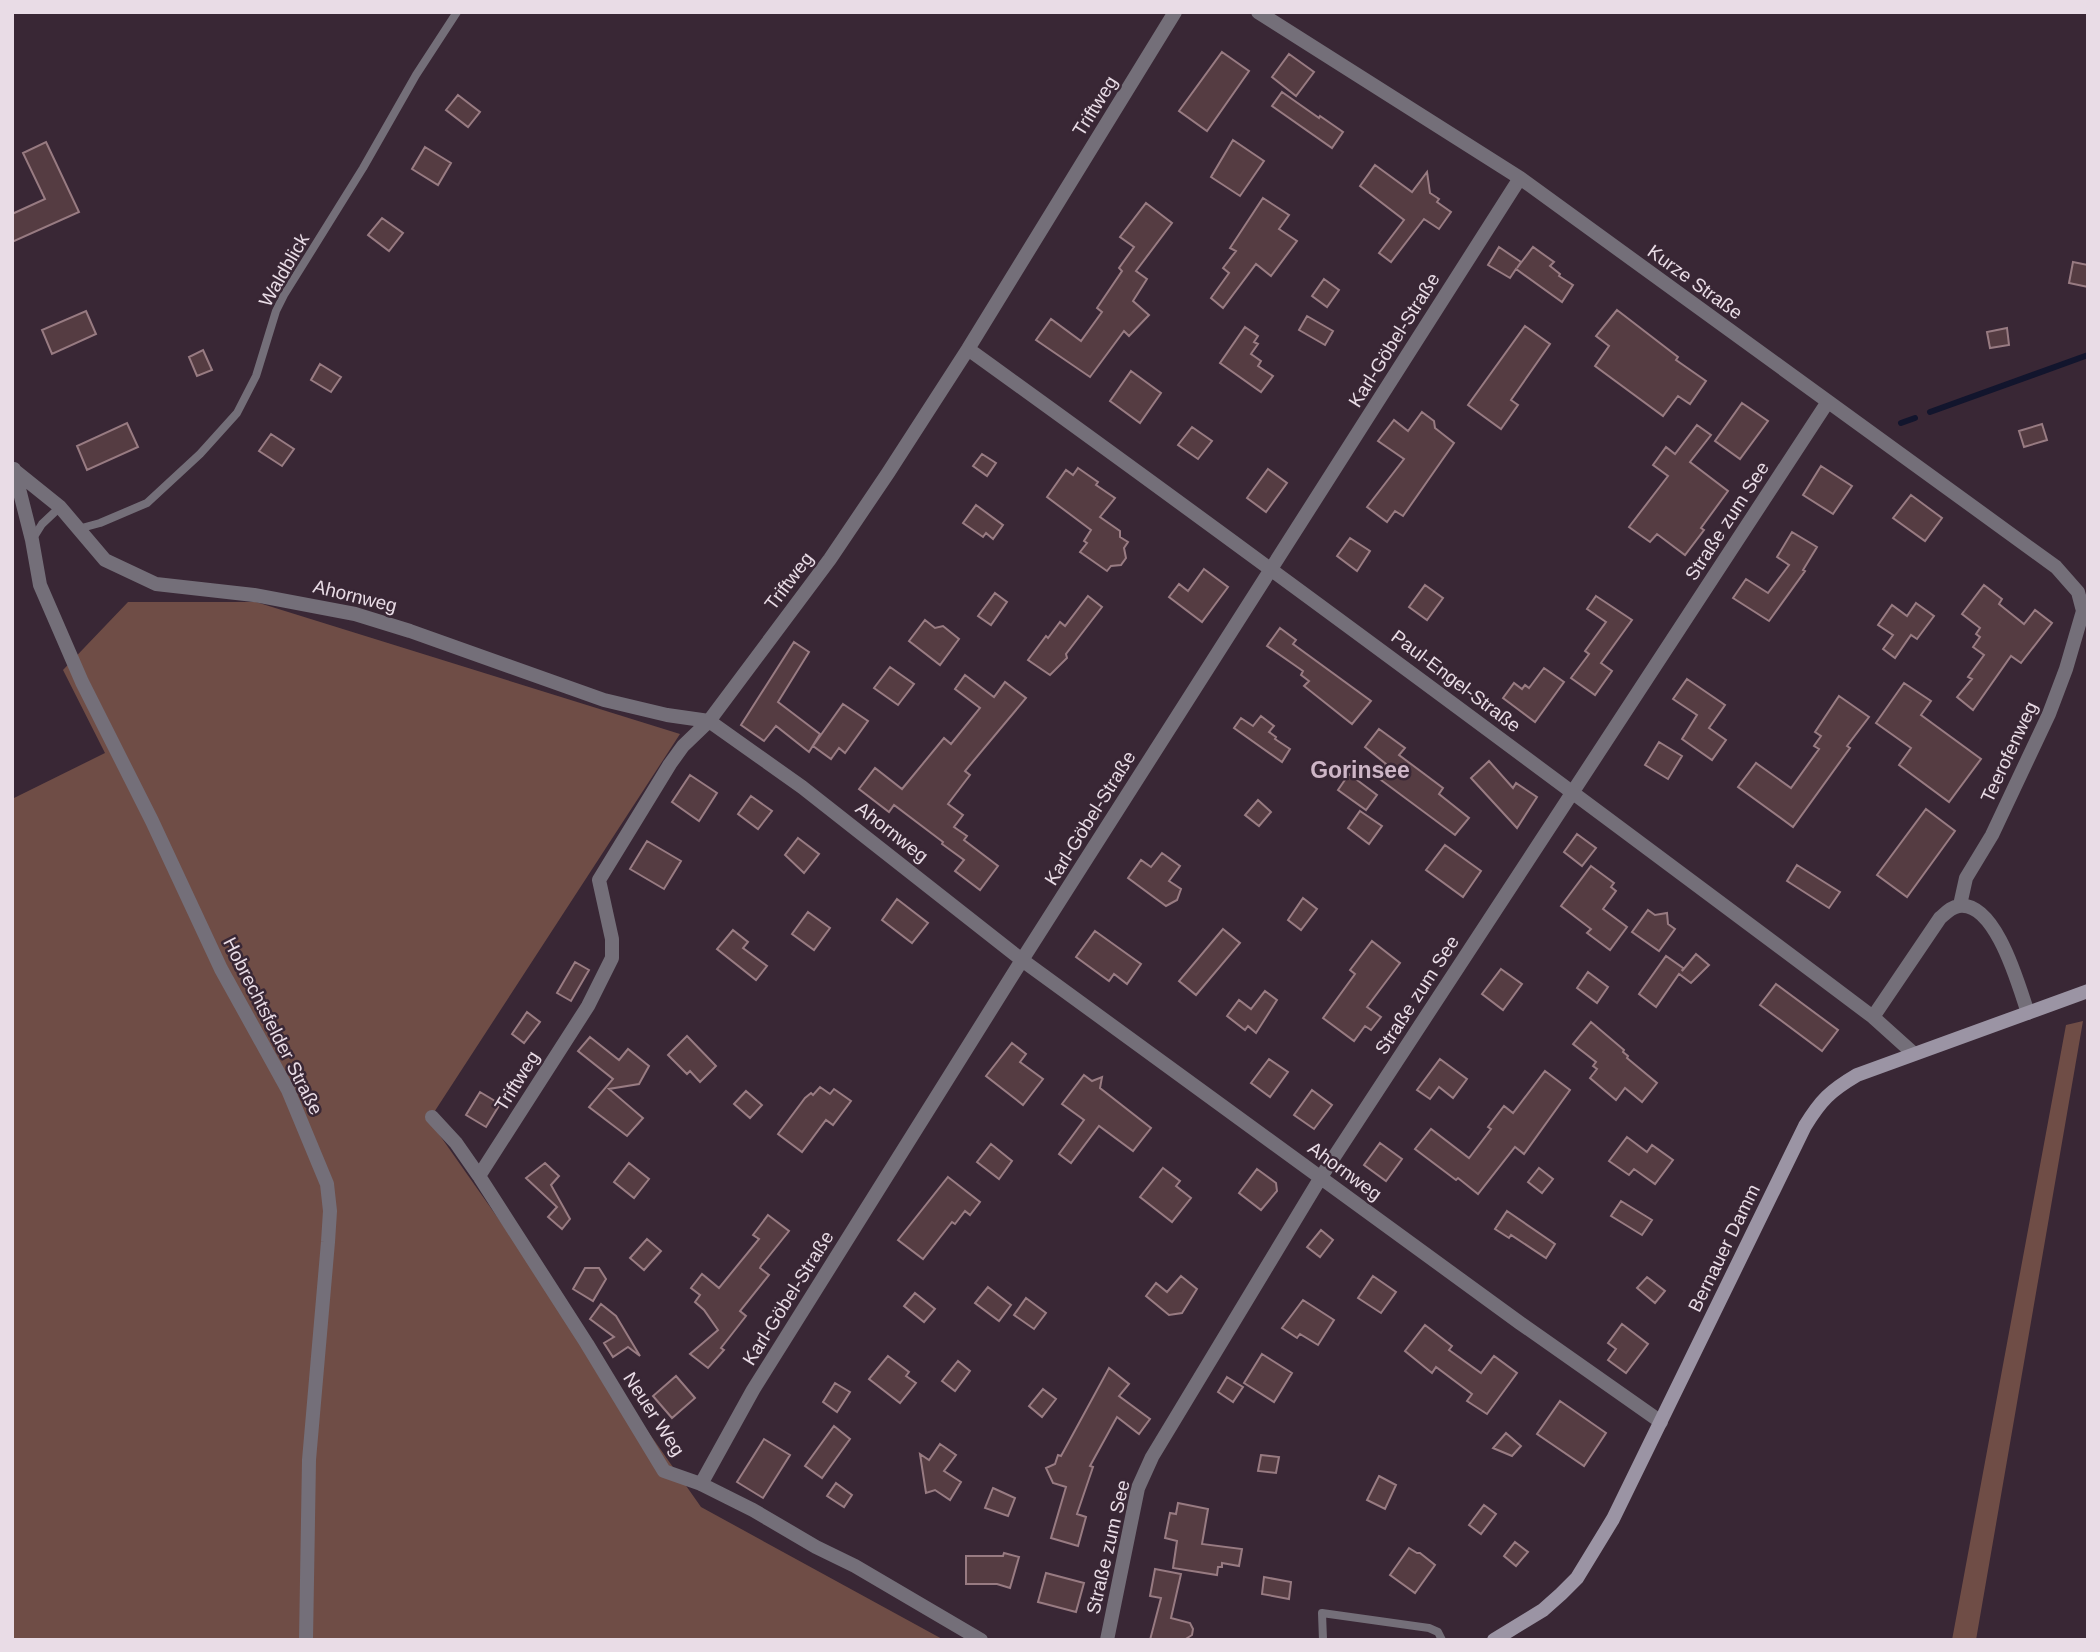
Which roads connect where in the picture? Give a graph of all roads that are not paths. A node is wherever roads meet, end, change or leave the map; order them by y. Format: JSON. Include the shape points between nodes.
{"nodes":[{"id":1,"x":457,"y":12,"type":"edge"},
{"id":2,"x":1175,"y":12,"type":"edge"},
{"id":3,"x":1258,"y":12,"type":"edge"},
{"id":4,"x":1520,"y":178,"type":"junction"},
{"id":5,"x":968,"y":349,"type":"junction"},
{"id":6,"x":1827,"y":402,"type":"junction"},
{"id":7,"x":13,"y":467,"type":"edge"},
{"id":8,"x":60,"y":507,"type":"junction"},
{"id":9,"x":78,"y":529,"type":"junction"},
{"id":10,"x":32,"y":540,"type":"junction"},
{"id":11,"x":1272,"y":568,"type":"junction"},
{"id":12,"x":2083,"y":611,"type":"joint"},
{"id":13,"x":709,"y":721,"type":"junction"},
{"id":14,"x":1573,"y":792,"type":"junction"},
{"id":15,"x":1961,"y":905,"type":"junction"},
{"id":16,"x":1022,"y":960,"type":"junction"},
{"id":17,"x":2088,"y":991,"type":"edge"},
{"id":18,"x":2028,"y":1013,"type":"junction"},
{"id":19,"x":1872,"y":1017,"type":"junction"},
{"id":20,"x":1913,"y":1053,"type":"junction"},
{"id":21,"x":432,"y":1117,"type":"dead end"},
{"id":22,"x":479,"y":1175,"type":"junction"},
{"id":23,"x":1321,"y":1177,"type":"junction"},
{"id":24,"x":1661,"y":1422,"type":"junction"},
{"id":25,"x":701,"y":1484,"type":"junction"},
{"id":26,"x":1440,"y":1636,"type":"edge"},
{"id":27,"x":306,"y":1640,"type":"edge"},
{"id":28,"x":981,"y":1640,"type":"edge"},
{"id":29,"x":1107,"y":1640,"type":"edge"},
{"id":30,"x":1323,"y":1640,"type":"edge"},
{"id":31,"x":1494,"y":1640,"type":"edge"}],
"edges":[{"from":1,"to":9,"type":"lane","name":"Waldblick","via":[[284,295],[256,376],[237,413],[147,503]]},
{"from":2,"to":5,"type":"street","name":"Triftweg"},
{"from":3,"to":4,"type":"street","name":"Kurze Straße"},
{"from":4,"to":6,"type":"street","name":"Kurze Straße"},
{"from":4,"to":11,"type":"street","name":"Karl-Göbel-Straße"},
{"from":5,"to":11,"type":"street","name":"Paul-Engel-Straße"},
{"from":5,"to":13,"type":"street","name":"Triftweg","via":[[830,559]]},
{"from":6,"to":12,"type":"street","name":"Kurze Straße","via":[[2056,567],[2078,592]]},
{"from":6,"to":14,"type":"street","name":"Straße zum See"},
{"from":7,"to":8,"type":"street","name":"Ahornweg"},
{"from":7,"to":10,"type":"street","name":"Hobrechtsfelder Straße"},
{"from":8,"to":9,"type":"street","name":"Ahornweg"},
{"from":8,"to":10,"type":"lane"},
{"from":9,"to":13,"type":"street","name":"Ahornweg","via":[[105,559],[156,584],[254,595],[355,614],[604,700]]},
{"from":10,"to":27,"type":"street","name":"Hobrechtsfelder Straße","via":[[40,585],[82,682],[221,969],[288,1090],[327,1184],[330,1210],[309,1461]]},
{"from":11,"to":14,"type":"street","name":"Paul-Engel-Straße"},
{"from":11,"to":16,"type":"street","name":"Karl-Göbel-Straße"},
{"from":12,"to":15,"type":"street","name":"Teerofenweg","via":[[2049,714],[1992,835],[1966,878]]},
{"from":13,"to":16,"type":"street","name":"Ahornweg","via":[[802,786]]},
{"from":13,"to":22,"type":"street","name":"Triftweg","via":[[670,764],[599,880],[612,958],[588,1006]]},
{"from":14,"to":19,"type":"street","name":"Paul-Engel-Straße"},
{"from":14,"to":23,"type":"street","name":"Straße zum See"},
{"from":15,"to":18,"type":"street","via":[[1988,921],[2006,953]]},
{"from":15,"to":19,"type":"street","via":[[1940,918]]},
{"from":16,"to":23,"type":"street","name":"Ahornweg"},
{"from":16,"to":25,"type":"street","name":"Karl-Göbel-Straße","via":[[753,1390]]},
{"from":17,"to":18,"type":"main road","name":"Bernauer Damm"},
{"from":18,"to":20,"type":"main road","name":"Bernauer Damm"},
{"from":19,"to":20,"type":"street","name":"Paul-Engel-Straße"},
{"from":20,"to":24,"type":"main road","name":"Bernauer Damm","via":[[1857,1074],[1832,1090],[1804,1126]]},
{"from":21,"to":22,"type":"street","name":"Neuer Weg"},
{"from":22,"to":25,"type":"street","name":"Neuer Weg","via":[[664,1471]]},
{"from":23,"to":24,"type":"street","name":"Ahornweg"},
{"from":23,"to":29,"type":"street","name":"Straße zum See","via":[[1152,1457],[1138,1488]]},
{"from":24,"to":31,"type":"main road","name":"Bernauer Damm","via":[[1623,1501],[1577,1578],[1543,1610]]},
{"from":25,"to":28,"type":"street","name":"Neuer Weg"},
{"from":26,"to":30,"type":"lane","via":[[1429,1628],[1322,1613]]}]}
